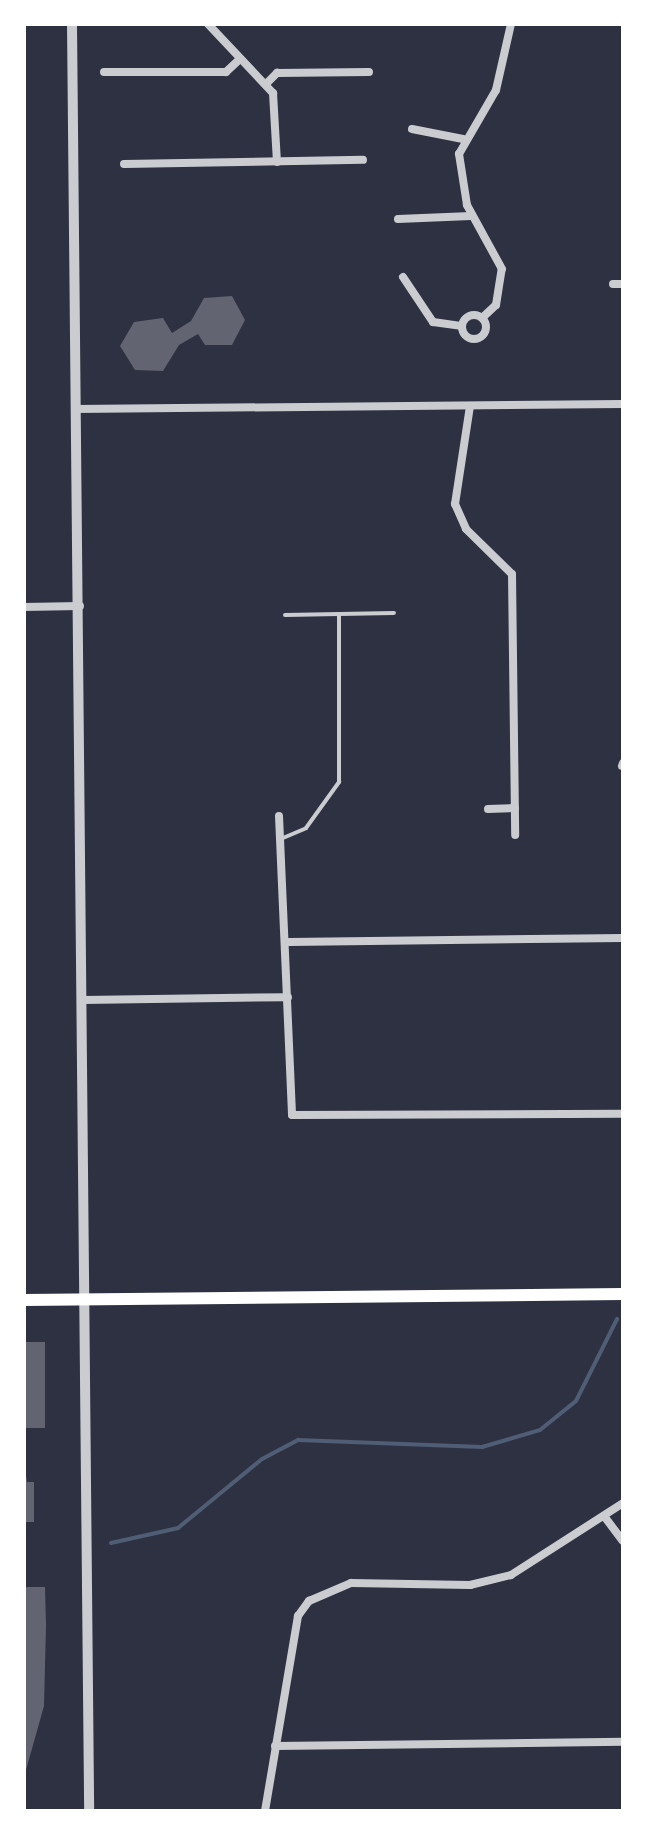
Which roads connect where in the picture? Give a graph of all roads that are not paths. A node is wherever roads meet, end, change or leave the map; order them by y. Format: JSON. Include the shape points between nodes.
{"nodes":[{"id":1,"x":72,"y":24,"type":"edge"},
{"id":2,"x":208,"y":24,"type":"edge"},
{"id":3,"x":511,"y":24,"type":"edge"},
{"id":4,"x":240,"y":59,"type":"junction"},
{"id":5,"x":104,"y":72,"type":"dead end"},
{"id":6,"x":369,"y":72,"type":"dead end"},
{"id":7,"x":266,"y":84,"type":"junction"},
{"id":8,"x":412,"y":129,"type":"dead end"},
{"id":9,"x":463,"y":139,"type":"junction"},
{"id":10,"x":363,"y":160,"type":"dead end"},
{"id":11,"x":277,"y":162,"type":"junction"},
{"id":12,"x":124,"y":164,"type":"dead end"},
{"id":13,"x":471,"y":216,"type":"junction"},
{"id":14,"x":398,"y":219,"type":"dead end"},
{"id":15,"x":403,"y":277,"type":"dead end"},
{"id":16,"x":482,"y":318,"type":"junction"},
{"id":17,"x":461,"y":326,"type":"junction"},
{"id":18,"x":623,"y":404,"type":"edge"},
{"id":19,"x":470,"y":406,"type":"junction"},
{"id":20,"x":75,"y":409,"type":"junction"},
{"id":21,"x":80,"y":606,"type":"junction"},
{"id":22,"x":24,"y":607,"type":"edge"},
{"id":23,"x":394,"y":613,"type":"dead end"},
{"id":24,"x":339,"y":614,"type":"junction"},
{"id":25,"x":285,"y":615,"type":"dead end"},
{"id":26,"x":515,"y":808,"type":"junction"},
{"id":27,"x":488,"y":809,"type":"dead end"},
{"id":28,"x":279,"y":816,"type":"dead end"},
{"id":29,"x":515,"y":835,"type":"dead end"},
{"id":30,"x":283,"y":838,"type":"junction"},
{"id":31,"x":623,"y":938,"type":"edge"},
{"id":32,"x":289,"y":942,"type":"junction"},
{"id":33,"x":288,"y":997,"type":"junction"},
{"id":34,"x":83,"y":1000,"type":"junction"},
{"id":35,"x":623,"y":1114,"type":"edge"},
{"id":36,"x":623,"y":1294,"type":"edge"},
{"id":37,"x":24,"y":1300,"type":"edge"},
{"id":38,"x":83,"y":1300,"type":"junction"},
{"id":39,"x":623,"y":1503,"type":"edge"},
{"id":40,"x":604,"y":1516,"type":"junction"},
{"id":41,"x":623,"y":1541,"type":"edge"},
{"id":42,"x":623,"y":1742,"type":"edge"},
{"id":43,"x":275,"y":1746,"type":"junction"},
{"id":44,"x":89,"y":1811,"type":"edge"},
{"id":45,"x":265,"y":1811,"type":"edge"}],
"edges":[{"from":1,"to":20,"type":"street"},
{"from":2,"to":4,"type":"street"},
{"from":3,"to":9,"type":"street","via":[[496,90]]},
{"from":4,"to":5,"type":"street","via":[[226,72]]},
{"from":4,"to":7,"type":"street"},
{"from":6,"to":7,"type":"street","via":[[277,73]]},
{"from":7,"to":11,"type":"street","via":[[276,100]]},
{"from":8,"to":9,"type":"street"},
{"from":9,"to":13,"type":"street","via":[[458,173]]},
{"from":10,"to":11,"type":"street"},
{"from":11,"to":12,"type":"street"},
{"from":13,"to":14,"type":"street"},
{"from":13,"to":16,"type":"street","via":[[502,269],[496,305]]},
{"from":15,"to":17,"type":"street","via":[[433,322]]},
{"from":16,"to":17,"type":"street","via":[[467,316]]},
{"from":16,"to":17,"type":"street","via":[[486,329],[479,339],[466,337]]},
{"from":18,"to":19,"type":"street"},
{"from":19,"to":20,"type":"street"},
{"from":19,"to":26,"type":"street","via":[[455,504],[466,529],[512,574]]},
{"from":20,"to":21,"type":"street"},
{"from":21,"to":22,"type":"street"},
{"from":21,"to":34,"type":"street"},
{"from":23,"to":24,"type":"lane"},
{"from":24,"to":25,"type":"lane"},
{"from":24,"to":30,"type":"lane","via":[[339,782],[306,828]]},
{"from":26,"to":27,"type":"street"},
{"from":26,"to":29,"type":"street"},
{"from":28,"to":30,"type":"street"},
{"from":30,"to":32,"type":"street"},
{"from":31,"to":32,"type":"street"},
{"from":32,"to":33,"type":"street"},
{"from":33,"to":34,"type":"street"},
{"from":33,"to":35,"type":"street","via":[[292,1115]]},
{"from":34,"to":38,"type":"street"},
{"from":36,"to":38,"type":"main road"},
{"from":37,"to":38,"type":"main road"},
{"from":38,"to":44,"type":"street"},
{"from":39,"to":40,"type":"street"},
{"from":40,"to":41,"type":"street"},
{"from":40,"to":43,"type":"street","via":[[511,1575],[470,1585],[324,1588],[298,1616]]},
{"from":42,"to":43,"type":"street"},
{"from":43,"to":45,"type":"street"}]}
